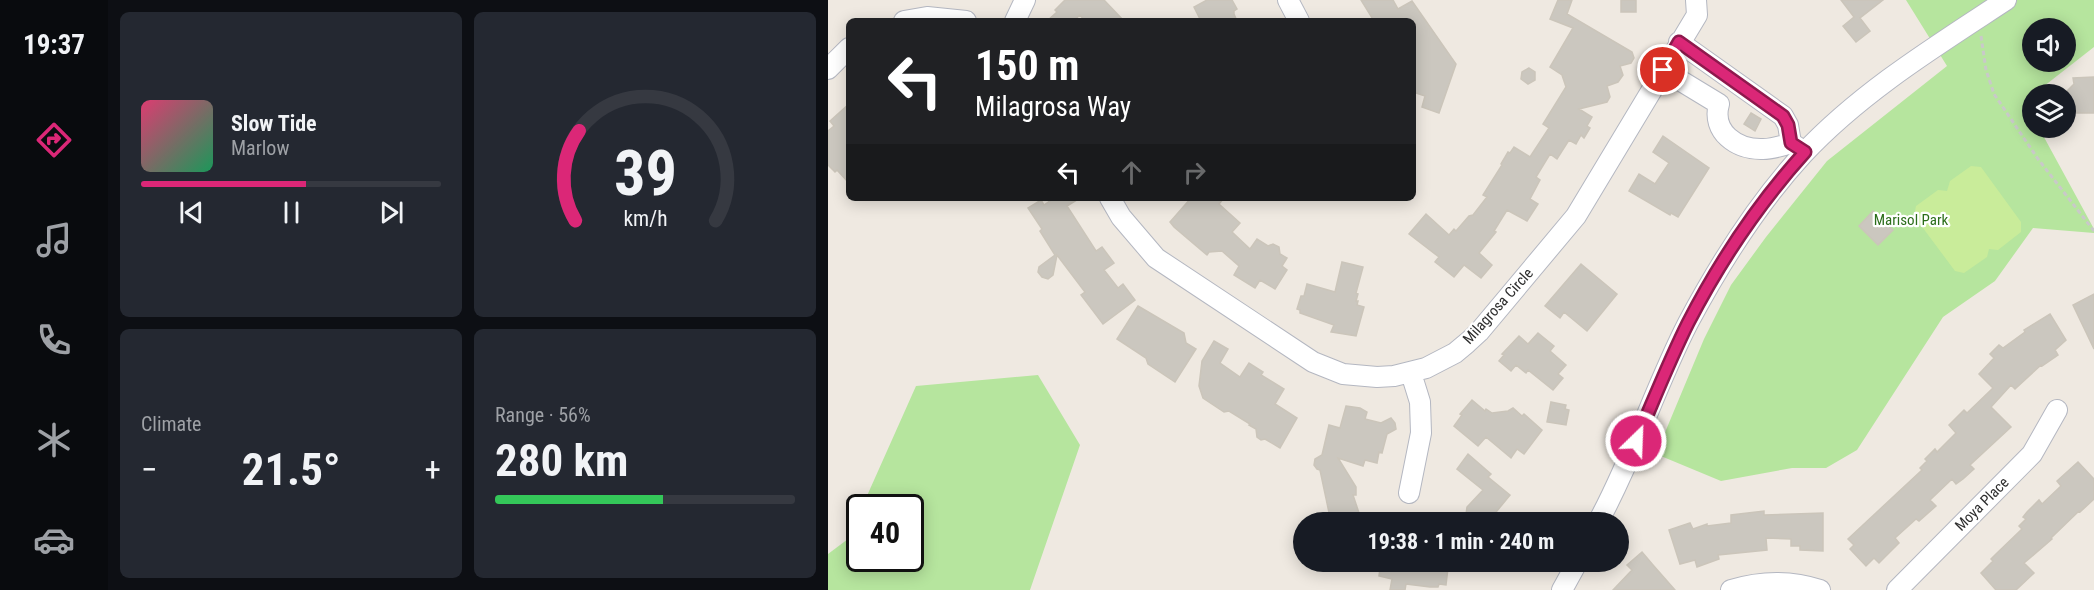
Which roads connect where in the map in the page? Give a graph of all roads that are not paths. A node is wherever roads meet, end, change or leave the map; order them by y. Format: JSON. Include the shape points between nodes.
{"nodes":[{"id":1,"x":1025,"y":0,"type":"edge"},
{"id":2,"x":1288,"y":0,"type":"edge"},
{"id":3,"x":1696,"y":0,"type":"edge"},
{"id":4,"x":2006,"y":0,"type":"edge"},
{"id":5,"x":932,"y":18,"type":"edge"},
{"id":6,"x":948,"y":18,"type":"edge"},
{"id":7,"x":1016,"y":18,"type":"edge"},
{"id":8,"x":1297,"y":18,"type":"edge"},
{"id":9,"x":1679,"y":42,"type":"junction"},
{"id":10,"x":846,"y":51,"type":"edge"},
{"id":11,"x":828,"y":69,"type":"edge"},
{"id":12,"x":1663,"y":70,"type":"junction"},
{"id":13,"x":1735,"y":80,"type":"junction"},
{"id":14,"x":1719,"y":104,"type":"junction"},
{"id":15,"x":1798,"y":148,"type":"junction"},
{"id":16,"x":1112,"y":201,"type":"edge"},
{"id":17,"x":1411,"y":373,"type":"junction"},
{"id":18,"x":2057,"y":410,"type":"dead end"},
{"id":19,"x":1409,"y":493,"type":"dead end"},
{"id":20,"x":1603,"y":512,"type":"edge"},
{"id":21,"x":1572,"y":572,"type":"edge"},
{"id":22,"x":1562,"y":590,"type":"edge"},
{"id":23,"x":1731,"y":590,"type":"edge"},
{"id":24,"x":1820,"y":590,"type":"edge"},
{"id":25,"x":1897,"y":590,"type":"edge"}],
"edges":[{"from":1,"to":7,"type":"street"},
{"from":2,"to":8,"type":"street"},
{"from":3,"to":9,"type":"street","name":"Milagrosa Circle","via":[[1697,15]]},
{"from":4,"to":15,"type":"street","via":[[1902,70]]},
{"from":5,"to":6,"type":"street"},
{"from":9,"to":12,"type":"street","name":"Milagrosa Circle"},
{"from":9,"to":13,"type":"street"},
{"from":10,"to":11,"type":"street"},
{"from":12,"to":14,"type":"street"},
{"from":12,"to":17,"type":"street","name":"Milagrosa Circle","via":[[1576,216],[1479,332],[1441,361]]},
{"from":13,"to":14,"type":"street"},
{"from":13,"to":15,"type":"street","via":[[1783,116]]},
{"from":14,"to":15,"type":"street","via":[[1719,124],[1726,138],[1739,146],[1762,150]]},
{"from":15,"to":20,"type":"street","via":[[1732,247],[1688,324]]},
{"from":16,"to":17,"type":"street","name":"Milagrosa Circle","via":[[1156,258],[1313,362],[1334,372],[1360,377]]},
{"from":17,"to":19,"type":"street","via":[[1420,402],[1421,433]]},
{"from":18,"to":25,"type":"street","name":"Moya Place","via":[[2032,454]]},
{"from":21,"to":22,"type":"street"},
{"from":23,"to":24,"type":"street","via":[[1779,582]]}]}
